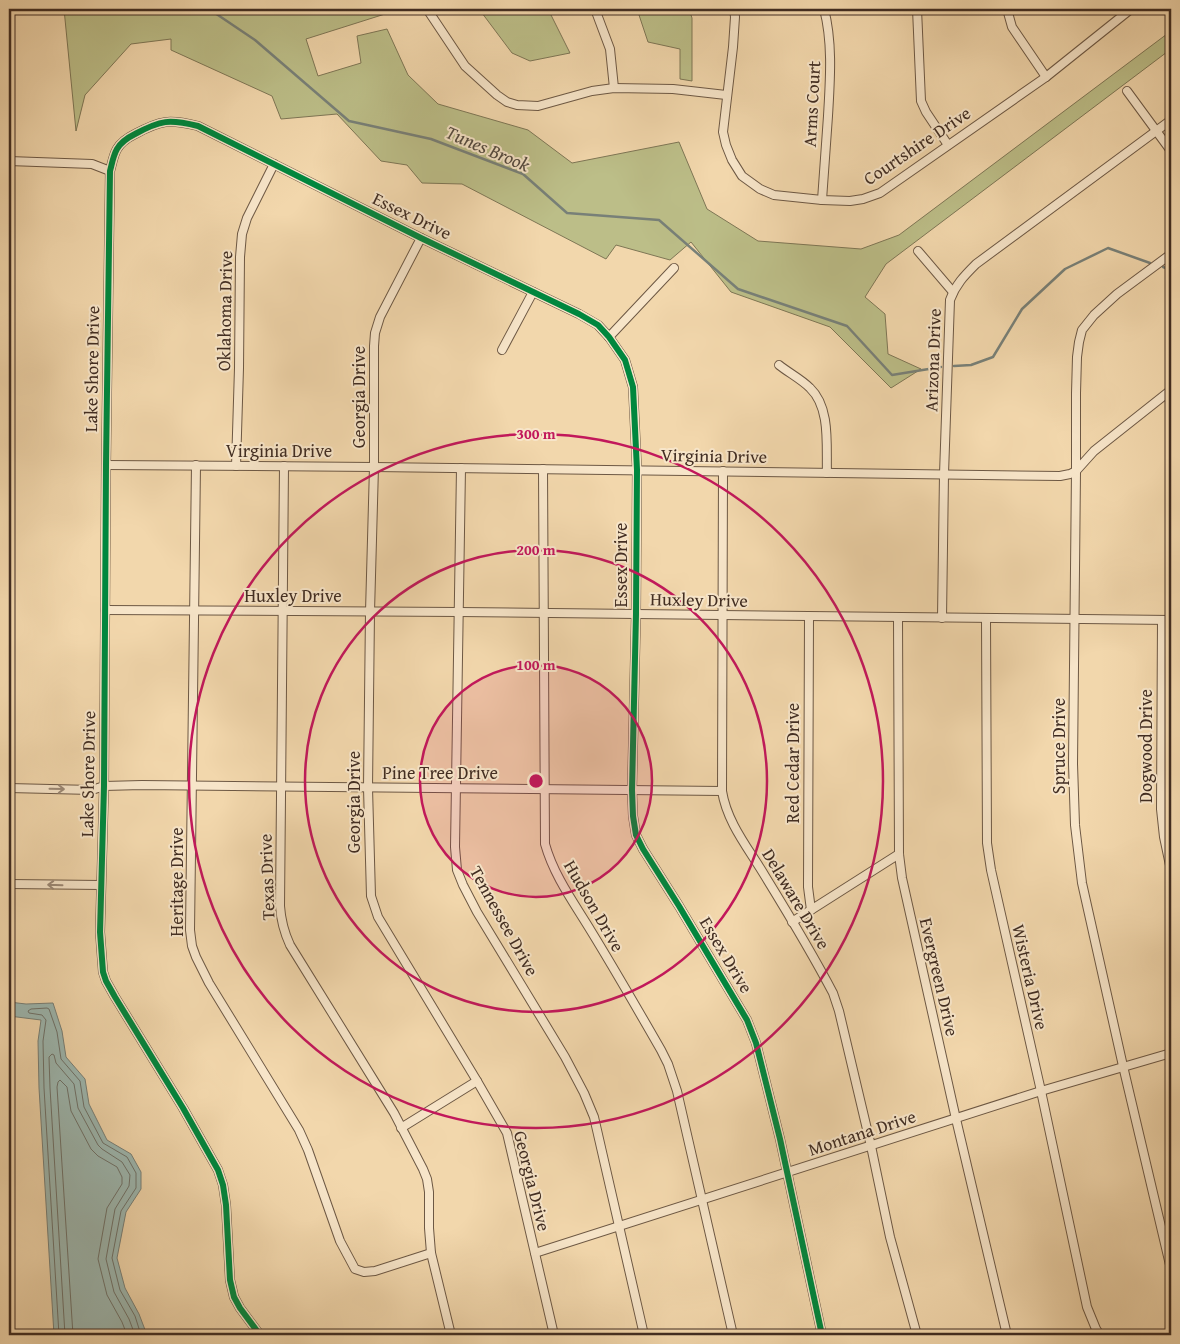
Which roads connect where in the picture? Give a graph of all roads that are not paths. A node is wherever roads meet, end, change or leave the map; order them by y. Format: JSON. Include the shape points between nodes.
{"nodes":[{"id":1,"x":427,"y":9,"type":"edge"},
{"id":2,"x":595,"y":9,"type":"edge"},
{"id":3,"x":734,"y":9,"type":"edge"},
{"id":4,"x":824,"y":9,"type":"edge"},
{"id":5,"x":917,"y":9,"type":"edge"},
{"id":6,"x":1007,"y":9,"type":"edge"},
{"id":7,"x":1130,"y":9,"type":"edge"},
{"id":8,"x":1046,"y":77,"type":"junction"},
{"id":9,"x":614,"y":88,"type":"junction"},
{"id":10,"x":1127,"y":91,"type":"dead end"},
{"id":11,"x":726,"y":95,"type":"junction"},
{"id":12,"x":1171,"y":120,"type":"edge"},
{"id":13,"x":1156,"y":130,"type":"junction"},
{"id":14,"x":948,"y":145,"type":"junction"},
{"id":15,"x":1171,"y":151,"type":"edge"},
{"id":16,"x":9,"y":162,"type":"edge"},
{"id":17,"x":274,"y":164,"type":"junction"},
{"id":18,"x":110,"y":171,"type":"junction"},
{"id":19,"x":822,"y":200,"type":"junction"},
{"id":20,"x":421,"y":238,"type":"junction"},
{"id":21,"x":918,"y":251,"type":"dead end"},
{"id":22,"x":1171,"y":254,"type":"edge"},
{"id":23,"x":674,"y":268,"type":"dead end"},
{"id":24,"x":533,"y":292,"type":"junction"},
{"id":25,"x":953,"y":292,"type":"junction"},
{"id":26,"x":609,"y":336,"type":"junction"},
{"id":27,"x":502,"y":350,"type":"dead end"},
{"id":28,"x":779,"y":365,"type":"dead end"},
{"id":29,"x":1171,"y":390,"type":"edge"},
{"id":30,"x":106,"y":465,"type":"junction"},
{"id":31,"x":196,"y":465,"type":"junction"},
{"id":32,"x":236,"y":466,"type":"junction"},
{"id":33,"x":284,"y":466,"type":"junction"},
{"id":34,"x":374,"y":467,"type":"junction"},
{"id":35,"x":461,"y":468,"type":"junction"},
{"id":36,"x":543,"y":469,"type":"junction"},
{"id":37,"x":636,"y":470,"type":"junction"},
{"id":38,"x":723,"y":471,"type":"junction"},
{"id":39,"x":1076,"y":471,"type":"junction"},
{"id":40,"x":827,"y":473,"type":"junction"},
{"id":41,"x":944,"y":474,"type":"junction"},
{"id":42,"x":105,"y":610,"type":"junction"},
{"id":43,"x":193,"y":611,"type":"junction"},
{"id":44,"x":282,"y":611,"type":"junction"},
{"id":45,"x":370,"y":612,"type":"junction"},
{"id":46,"x":459,"y":612,"type":"junction"},
{"id":47,"x":544,"y":613,"type":"junction"},
{"id":48,"x":636,"y":614,"type":"junction"},
{"id":49,"x":722,"y":616,"type":"junction"},
{"id":50,"x":809,"y":617,"type":"junction"},
{"id":51,"x":898,"y":618,"type":"junction"},
{"id":52,"x":942,"y":618,"type":"junction"},
{"id":53,"x":986,"y":619,"type":"junction"},
{"id":54,"x":1075,"y":619,"type":"junction"},
{"id":55,"x":1162,"y":620,"type":"junction"},
{"id":56,"x":1171,"y":620,"type":"edge"},
{"id":57,"x":104,"y":786,"type":"junction"},
{"id":58,"x":191,"y":786,"type":"junction"},
{"id":59,"x":280,"y":787,"type":"junction"},
{"id":60,"x":9,"y":788,"type":"edge"},
{"id":61,"x":368,"y":788,"type":"junction"},
{"id":62,"x":456,"y":788,"type":"junction"},
{"id":63,"x":545,"y":788,"type":"junction"},
{"id":64,"x":632,"y":790,"type":"junction"},
{"id":65,"x":722,"y":791,"type":"junction"},
{"id":66,"x":899,"y":854,"type":"junction"},
{"id":67,"x":1171,"y":870,"type":"edge"},
{"id":68,"x":9,"y":884,"type":"edge"},
{"id":69,"x":101,"y":885,"type":"junction"},
{"id":70,"x":811,"y":910,"type":"junction"},
{"id":71,"x":792,"y":922,"type":"junction"},
{"id":72,"x":1171,"y":1053,"type":"edge"},
{"id":73,"x":1123,"y":1066,"type":"junction"},
{"id":74,"x":477,"y":1081,"type":"junction"},
{"id":75,"x":1041,"y":1091,"type":"junction"},
{"id":76,"x":956,"y":1119,"type":"junction"},
{"id":77,"x":401,"y":1128,"type":"junction"},
{"id":78,"x":871,"y":1146,"type":"junction"},
{"id":79,"x":786,"y":1173,"type":"junction"},
{"id":80,"x":703,"y":1200,"type":"junction"},
{"id":81,"x":619,"y":1227,"type":"junction"},
{"id":82,"x":431,"y":1253,"type":"junction"},
{"id":83,"x":535,"y":1253,"type":"junction"},
{"id":84,"x":1171,"y":1269,"type":"edge"},
{"id":85,"x":260,"y":1335,"type":"edge"},
{"id":86,"x":451,"y":1335,"type":"edge"},
{"id":87,"x":554,"y":1335,"type":"edge"},
{"id":88,"x":644,"y":1335,"type":"edge"},
{"id":89,"x":733,"y":1335,"type":"edge"},
{"id":90,"x":822,"y":1335,"type":"edge"},
{"id":91,"x":916,"y":1335,"type":"edge"},
{"id":92,"x":1007,"y":1335,"type":"edge"},
{"id":93,"x":1100,"y":1335,"type":"edge"}],
"edges":[{"from":1,"to":9,"type":"street","via":[[465,66],[507,102],[538,106]]},
{"from":2,"to":9,"type":"street","via":[[610,49]]},
{"from":3,"to":11,"type":"street","name":"Courtshire Drive"},
{"from":4,"to":19,"type":"street","name":"Arms Court","via":[[830,50],[830,86]]},
{"from":5,"to":14,"type":"street","via":[[921,102]]},
{"from":6,"to":8,"type":"street","via":[[1012,27]]},
{"from":7,"to":8,"type":"street","name":"Courtshire Drive"},
{"from":8,"to":14,"type":"street","name":"Courtshire Drive"},
{"from":9,"to":11,"type":"street","via":[[673,89]]},
{"from":10,"to":13,"type":"street"},
{"from":11,"to":19,"type":"street","name":"Courtshire Drive","via":[[723,132],[732,160],[742,176],[774,195]]},
{"from":12,"to":13,"type":"street","name":"Arizona Drive"},
{"from":13,"to":15,"type":"street"},
{"from":13,"to":25,"type":"street","name":"Arizona Drive","via":[[976,264]]},
{"from":14,"to":19,"type":"street","name":"Courtshire Drive","via":[[880,193],[850,201]]},
{"from":16,"to":18,"type":"street","via":[[92,164]]},
{"from":17,"to":18,"type":"street","name":"Essex Drive","via":[[198,126],[166,122],[150,126],[123,141],[116,150]]},
{"from":17,"to":20,"type":"street","name":"Essex Drive"},
{"from":17,"to":32,"type":"street","name":"Oklahoma Drive","via":[[242,234]]},
{"from":18,"to":30,"type":"street","name":"Lake Shore Drive"},
{"from":20,"to":24,"type":"street","name":"Essex Drive"},
{"from":20,"to":34,"type":"street","name":"Georgia Drive","via":[[380,317],[376,333]]},
{"from":21,"to":25,"type":"street"},
{"from":22,"to":39,"type":"street","name":"Spruce Drive","via":[[1117,294],[1082,330],[1077,357]]},
{"from":23,"to":26,"type":"street"},
{"from":24,"to":26,"type":"street","name":"Essex Drive","via":[[598,325]]},
{"from":24,"to":27,"type":"street"},
{"from":25,"to":41,"type":"street","name":"Arizona Drive","via":[[950,300]]},
{"from":26,"to":37,"type":"street","name":"Essex Drive","via":[[626,360],[633,387]]},
{"from":28,"to":40,"type":"street","via":[[818,398],[825,423]]},
{"from":29,"to":39,"type":"street","via":[[1094,452]]},
{"from":30,"to":31,"type":"street","name":"Virginia Drive"},
{"from":30,"to":42,"type":"street","name":"Lake Shore Drive"},
{"from":31,"to":32,"type":"street","name":"Virginia Drive"},
{"from":31,"to":43,"type":"street","name":"Heritage Drive"},
{"from":32,"to":33,"type":"street","name":"Virginia Drive"},
{"from":33,"to":34,"type":"street","name":"Virginia Drive"},
{"from":33,"to":44,"type":"street","name":"Texas Drive"},
{"from":34,"to":35,"type":"street","name":"Virginia Drive"},
{"from":34,"to":45,"type":"street","name":"Georgia Drive"},
{"from":35,"to":36,"type":"street","name":"Virginia Drive"},
{"from":35,"to":46,"type":"street","name":"Tennessee Drive"},
{"from":36,"to":37,"type":"street","name":"Virginia Drive"},
{"from":36,"to":47,"type":"street","name":"Hudson Drive"},
{"from":37,"to":38,"type":"street","name":"Virginia Drive"},
{"from":37,"to":48,"type":"street","name":"Essex Drive"},
{"from":38,"to":40,"type":"street","name":"Virginia Drive"},
{"from":38,"to":49,"type":"street","name":"Delaware Drive"},
{"from":39,"to":41,"type":"street","name":"Virginia Drive","via":[[1060,476]]},
{"from":39,"to":54,"type":"street","name":"Spruce Drive"},
{"from":40,"to":41,"type":"street","name":"Virginia Drive"},
{"from":41,"to":52,"type":"street","name":"Arizona Drive"},
{"from":42,"to":43,"type":"street","name":"Huxley Drive"},
{"from":42,"to":57,"type":"street","name":"Lake Shore Drive"},
{"from":43,"to":44,"type":"street","name":"Huxley Drive"},
{"from":43,"to":58,"type":"street","name":"Heritage Drive"},
{"from":44,"to":45,"type":"street","name":"Huxley Drive"},
{"from":44,"to":59,"type":"street","name":"Texas Drive"},
{"from":45,"to":46,"type":"street","name":"Huxley Drive"},
{"from":45,"to":61,"type":"street","name":"Georgia Drive"},
{"from":46,"to":47,"type":"street","name":"Huxley Drive"},
{"from":46,"to":62,"type":"street","name":"Tennessee Drive"},
{"from":47,"to":48,"type":"street","name":"Huxley Drive"},
{"from":47,"to":63,"type":"street","name":"Hudson Drive"},
{"from":48,"to":49,"type":"street","name":"Huxley Drive"},
{"from":48,"to":64,"type":"street","name":"Essex Drive"},
{"from":49,"to":50,"type":"street","name":"Huxley Drive"},
{"from":49,"to":65,"type":"street","name":"Delaware Drive"},
{"from":50,"to":51,"type":"street","name":"Huxley Drive"},
{"from":50,"to":70,"type":"street","name":"Red Cedar Drive","via":[[808,887]]},
{"from":51,"to":52,"type":"street","name":"Huxley Drive"},
{"from":51,"to":66,"type":"street","name":"Evergreen Drive"},
{"from":52,"to":53,"type":"street","name":"Huxley Drive"},
{"from":53,"to":54,"type":"street","name":"Huxley Drive"},
{"from":53,"to":75,"type":"street","name":"Wisteria Drive","via":[[987,843]]},
{"from":54,"to":55,"type":"street","name":"Huxley Drive"},
{"from":54,"to":73,"type":"street","name":"Spruce Drive","via":[[1073,764],[1077,850]]},
{"from":55,"to":56,"type":"street","name":"Huxley Drive"},
{"from":55,"to":67,"type":"street","name":"Dogwood Drive","via":[[1161,809]]},
{"from":57,"to":58,"type":"street","name":"Pine Tree Drive"},
{"from":60,"to":57,"type":"street","name":"Pine Tree Drive","one_way":true,"via":[[92,790]]},
{"from":57,"to":69,"type":"street","name":"Lake Shore Drive"},
{"from":58,"to":59,"type":"street","name":"Pine Tree Drive"},
{"from":58,"to":82,"type":"street","name":"Heritage Drive","via":[[192,946],[209,983],[299,1130],[340,1241],[355,1269],[364,1272]]},
{"from":59,"to":61,"type":"street","name":"Pine Tree Drive"},
{"from":59,"to":77,"type":"street","name":"Texas Drive","via":[[280,906],[284,933]]},
{"from":61,"to":62,"type":"street","name":"Pine Tree Drive"},
{"from":61,"to":74,"type":"street","name":"Georgia Drive","via":[[370,881],[376,910]]},
{"from":62,"to":63,"type":"street","name":"Pine Tree Drive"},
{"from":62,"to":81,"type":"street","name":"Tennessee Drive","via":[[457,870],[477,912],[584,1092],[594,1117]]},
{"from":63,"to":64,"type":"street","name":"Pine Tree Drive"},
{"from":63,"to":80,"type":"street","name":"Hudson Drive","via":[[545,844],[549,856],[668,1064]]},
{"from":64,"to":65,"type":"street","name":"Pine Tree Drive"},
{"from":64,"to":79,"type":"street","name":"Essex Drive","via":[[636,835],[747,1020],[756,1042]]},
{"from":65,"to":71,"type":"street","name":"Delaware Drive","via":[[727,813]]},
{"from":66,"to":70,"type":"street"},
{"from":66,"to":76,"type":"street","name":"Evergreen Drive","via":[[911,922]]},
{"from":69,"to":68,"type":"street","one_way":true},
{"from":69,"to":85,"type":"street","name":"Lake Shore Drive","via":[[100,932],[106,981],[218,1170],[226,1205],[230,1280],[234,1297]]},
{"from":70,"to":71,"type":"street"},
{"from":71,"to":78,"type":"street","name":"Delaware Drive","via":[[834,993]]},
{"from":72,"to":73,"type":"street","name":"Montana Drive"},
{"from":73,"to":75,"type":"street","name":"Montana Drive"},
{"from":73,"to":84,"type":"street","name":"Spruce Drive"},
{"from":74,"to":77,"type":"street"},
{"from":74,"to":83,"type":"street","name":"Georgia Drive","via":[[507,1133]]},
{"from":75,"to":76,"type":"street","name":"Montana Drive"},
{"from":75,"to":93,"type":"street","name":"Wisteria Drive","via":[[1087,1307]]},
{"from":76,"to":78,"type":"street","name":"Montana Drive"},
{"from":76,"to":92,"type":"street","name":"Evergreen Drive"},
{"from":77,"to":82,"type":"street","name":"Texas Drive","via":[[427,1179]]},
{"from":78,"to":79,"type":"street","name":"Montana Drive"},
{"from":78,"to":91,"type":"street","name":"Delaware Drive","via":[[890,1237]]},
{"from":79,"to":80,"type":"street","name":"Montana Drive"},
{"from":79,"to":90,"type":"street","name":"Essex Drive"},
{"from":80,"to":81,"type":"street","name":"Montana Drive"},
{"from":80,"to":89,"type":"street","name":"Hudson Drive"},
{"from":81,"to":83,"type":"street","name":"Montana Drive"},
{"from":81,"to":88,"type":"street","name":"Tennessee Drive"},
{"from":82,"to":86,"type":"street","name":"Texas Drive"},
{"from":83,"to":87,"type":"street","name":"Georgia Drive"}]}
